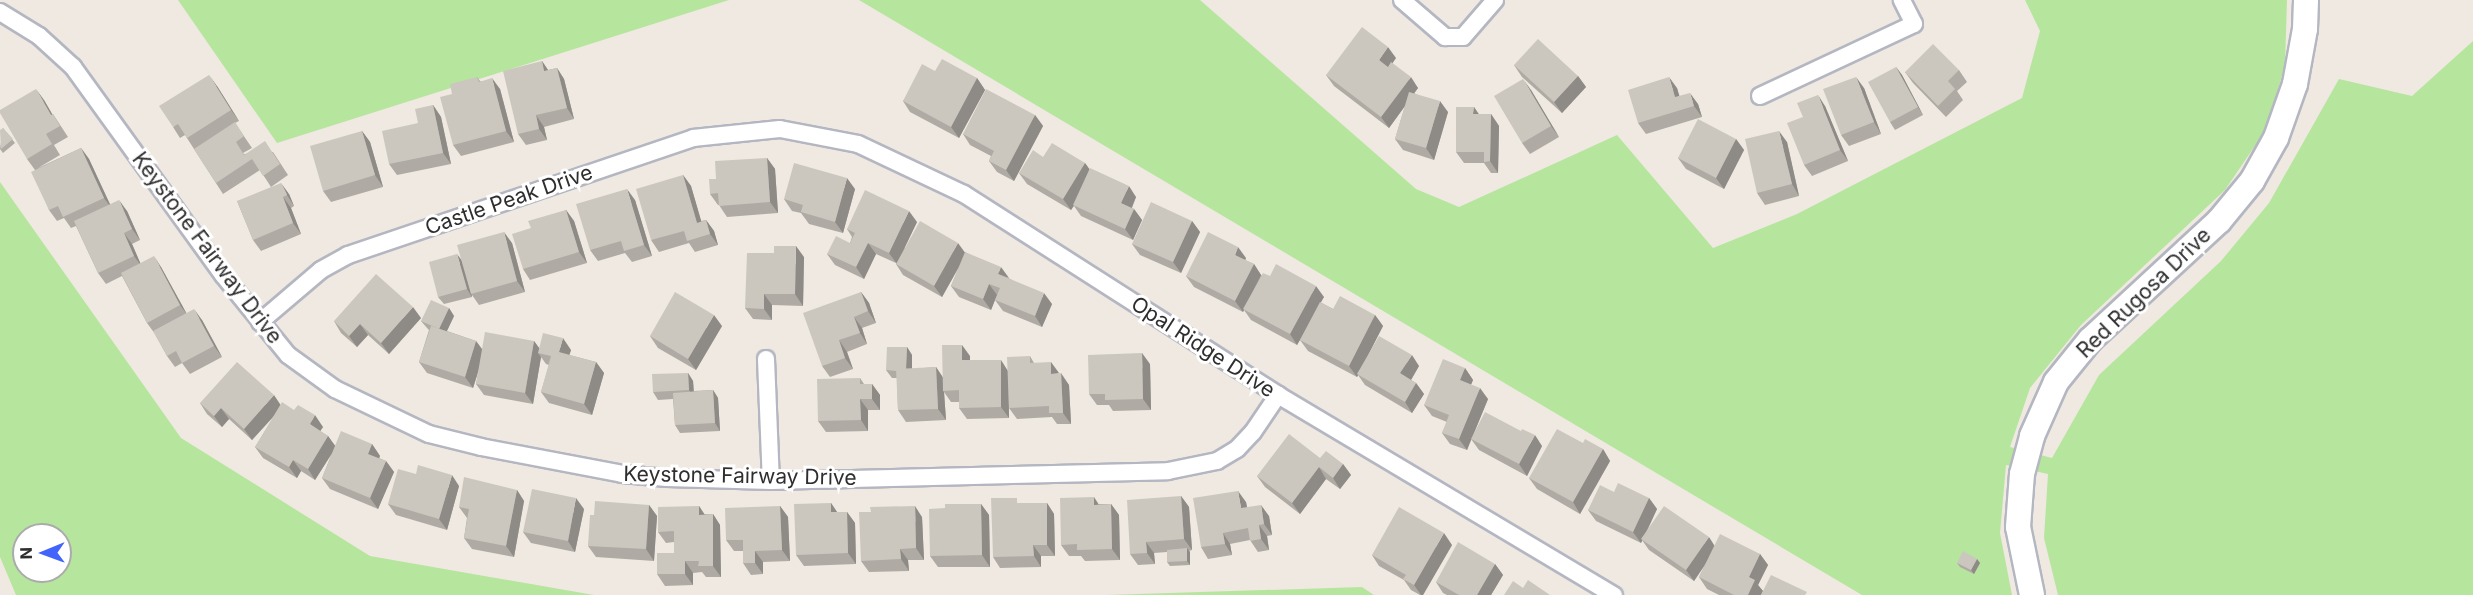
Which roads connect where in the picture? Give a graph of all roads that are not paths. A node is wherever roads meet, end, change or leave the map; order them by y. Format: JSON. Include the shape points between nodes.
{"nodes":[{"id":1,"x":1402,"y":0,"type":"edge"},
{"id":2,"x":1495,"y":0,"type":"edge"},
{"id":3,"x":1902,"y":0,"type":"edge"},
{"id":4,"x":2306,"y":0,"type":"edge"},
{"id":5,"x":0,"y":12,"type":"edge"},
{"id":6,"x":1760,"y":96,"type":"dead end"},
{"id":7,"x":780,"y":129,"type":"joint"},
{"id":8,"x":260,"y":322,"type":"junction"},
{"id":9,"x":766,"y":359,"type":"dead end"},
{"id":10,"x":1278,"y":395,"type":"junction"},
{"id":11,"x":771,"y":481,"type":"junction"},
{"id":12,"x":1614,"y":595,"type":"edge"},
{"id":13,"x":2032,"y":595,"type":"edge"}],
"edges":[{"from":1,"to":2,"type":"street","via":[[1445,37],[1462,37]]},
{"from":3,"to":6,"type":"street","via":[[1914,24]]},
{"from":4,"to":13,"type":"street","name":"Red Rugosa Drive","via":[[2295,84],[2276,138],[2252,181],[2219,221],[2090,340],[2056,382],[2032,436],[2022,474],[2019,527]]},
{"from":5,"to":8,"type":"street","name":"Keystone Fairway Drive","via":[[39,36],[73,67]]},
{"from":7,"to":8,"type":"street","name":"Castle Peak Drive","via":[[693,138],[376,244],[321,270]]},
{"from":7,"to":10,"type":"street","name":"Opal Ridge Drive","via":[[858,144],[964,194]]},
{"from":8,"to":11,"type":"street","name":"Keystone Fairway Drive","via":[[288,355],[335,389],[429,434],[622,474]]},
{"from":9,"to":11,"type":"street"},
{"from":10,"to":11,"type":"street","name":"Keystone Fairway Drive","via":[[1238,449],[1217,461],[1177,470]]},
{"from":10,"to":12,"type":"street","name":"Opal Ridge Drive"}]}
